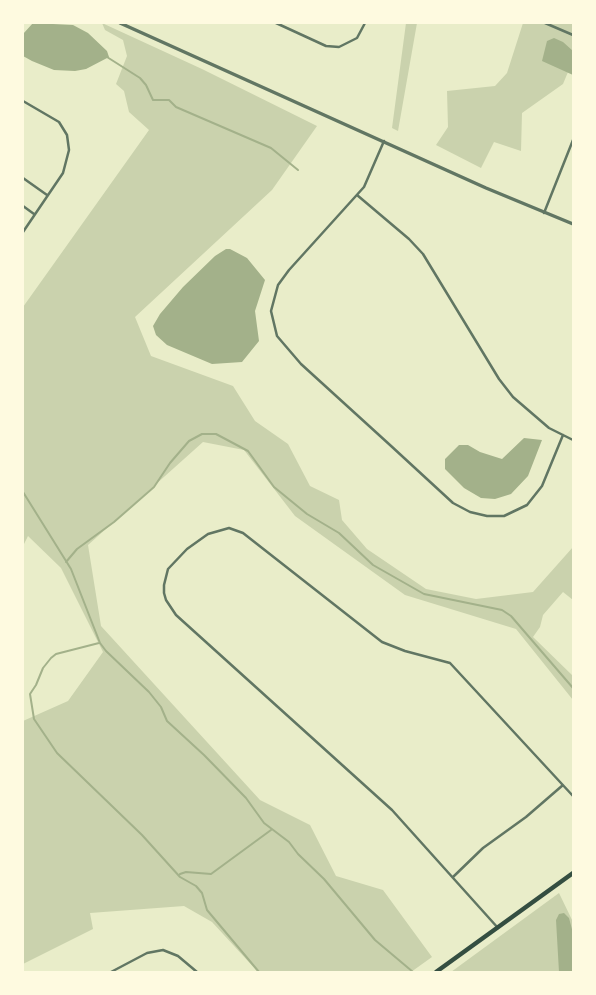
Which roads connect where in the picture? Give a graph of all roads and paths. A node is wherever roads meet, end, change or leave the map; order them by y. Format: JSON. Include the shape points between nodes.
{"nodes":[{"id":1,"x":120,"y":23,"type":"edge"},
{"id":2,"x":276,"y":23,"type":"edge"},
{"id":3,"x":365,"y":23,"type":"edge"},
{"id":4,"x":545,"y":23,"type":"edge"},
{"id":5,"x":573,"y":35,"type":"edge"},
{"id":6,"x":23,"y":101,"type":"edge"},
{"id":7,"x":573,"y":140,"type":"edge"},
{"id":8,"x":384,"y":141,"type":"junction"},
{"id":9,"x":23,"y":178,"type":"edge"},
{"id":10,"x":47,"y":195,"type":"junction"},
{"id":11,"x":357,"y":195,"type":"junction"},
{"id":12,"x":23,"y":205,"type":"edge"},
{"id":13,"x":544,"y":213,"type":"junction"},
{"id":14,"x":34,"y":215,"type":"junction"},
{"id":15,"x":573,"y":224,"type":"edge"},
{"id":16,"x":23,"y":232,"type":"edge"},
{"id":17,"x":563,"y":435,"type":"junction"},
{"id":18,"x":573,"y":440,"type":"edge"},
{"id":19,"x":563,"y":785,"type":"junction"},
{"id":20,"x":573,"y":796,"type":"edge"},
{"id":21,"x":573,"y":873,"type":"edge"},
{"id":22,"x":453,"y":877,"type":"junction"},
{"id":23,"x":498,"y":928,"type":"junction"},
{"id":24,"x":111,"y":972,"type":"edge"},
{"id":25,"x":197,"y":972,"type":"edge"},
{"id":26,"x":436,"y":972,"type":"edge"}],
"edges":[{"from":1,"to":8,"type":"street"},
{"from":2,"to":3,"type":"street","via":[[326,46],[339,47],[357,38]]},
{"from":4,"to":5,"type":"street"},
{"from":6,"to":10,"type":"street","via":[[53,118],[67,135],[69,158],[64,173]]},
{"from":7,"to":13,"type":"street"},
{"from":8,"to":11,"type":"street","via":[[371,175]]},
{"from":8,"to":13,"type":"street"},
{"from":9,"to":10,"type":"street"},
{"from":10,"to":14,"type":"street"},
{"from":11,"to":17,"type":"street","via":[[423,254],[513,397]]},
{"from":11,"to":17,"type":"street","via":[[289,270],[275,293],[272,319],[288,351],[446,496],[470,512],[504,516],[527,505],[542,486]]},
{"from":12,"to":14,"type":"street"},
{"from":13,"to":15,"type":"street"},
{"from":14,"to":16,"type":"street"},
{"from":17,"to":18,"type":"street"},
{"from":19,"to":20,"type":"street"},
{"from":19,"to":22,"type":"street"},
{"from":19,"to":22,"type":"street","via":[[450,663],[382,642],[243,533],[222,528],[187,549],[165,577],[164,593],[170,608],[391,810]]},
{"from":21,"to":23,"type":"main road"},
{"from":22,"to":23,"type":"street"},
{"from":23,"to":26,"type":"main road"},
{"from":24,"to":25,"type":"street","via":[[163,950]]}]}
